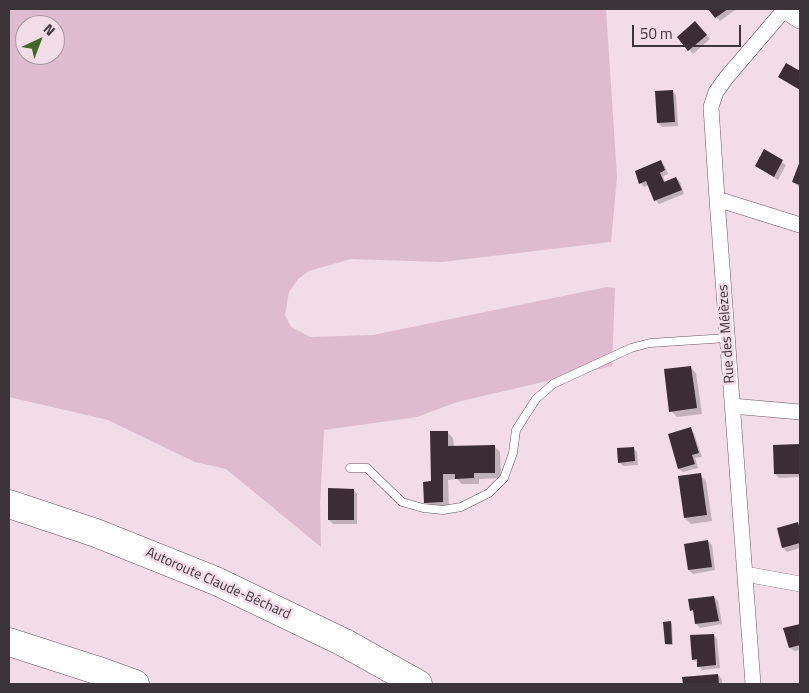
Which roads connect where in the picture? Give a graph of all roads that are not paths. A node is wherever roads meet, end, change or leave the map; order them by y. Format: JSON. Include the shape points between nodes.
{"nodes":[{"id":1,"x":785,"y":9,"type":"edge"},
{"id":2,"x":800,"y":19,"type":"edge"},
{"id":3,"x":717,"y":199,"type":"junction"},
{"id":4,"x":800,"y":225,"type":"edge"},
{"id":5,"x":727,"y":338,"type":"junction"},
{"id":6,"x":732,"y":406,"type":"junction"},
{"id":7,"x":800,"y":412,"type":"edge"},
{"id":8,"x":350,"y":468,"type":"dead end"},
{"id":9,"x":9,"y":504,"type":"edge"},
{"id":10,"x":745,"y":574,"type":"junction"},
{"id":11,"x":800,"y":584,"type":"edge"},
{"id":12,"x":9,"y":642,"type":"edge"},
{"id":13,"x":136,"y":684,"type":"edge"},
{"id":14,"x":418,"y":684,"type":"edge"},
{"id":15,"x":753,"y":684,"type":"edge"}],
"edges":[{"from":1,"to":2,"type":"street"},
{"from":1,"to":3,"type":"street","name":"Rue des Mélèzes","via":[[716,92],[711,107]]},
{"from":3,"to":4,"type":"street"},
{"from":3,"to":5,"type":"street","name":"Rue des Mélèzes"},
{"from":5,"to":6,"type":"street","name":"Rue des Mélèzes"},
{"from":5,"to":8,"type":"lane","via":[[650,343],[553,384],[536,400],[516,430],[513,453],[504,478],[489,493],[462,507],[443,510],[402,502],[367,468]]},
{"from":6,"to":7,"type":"street"},
{"from":6,"to":10,"type":"street","name":"Rue des Mélèzes"},
{"from":9,"to":14,"type":"highway","name":"Autoroute Claude-Béchard","via":[[216,581],[343,642]]},
{"from":10,"to":11,"type":"street"},
{"from":10,"to":15,"type":"street","name":"Rue des Mélèzes"},
{"from":12,"to":13,"type":"highway"}]}
